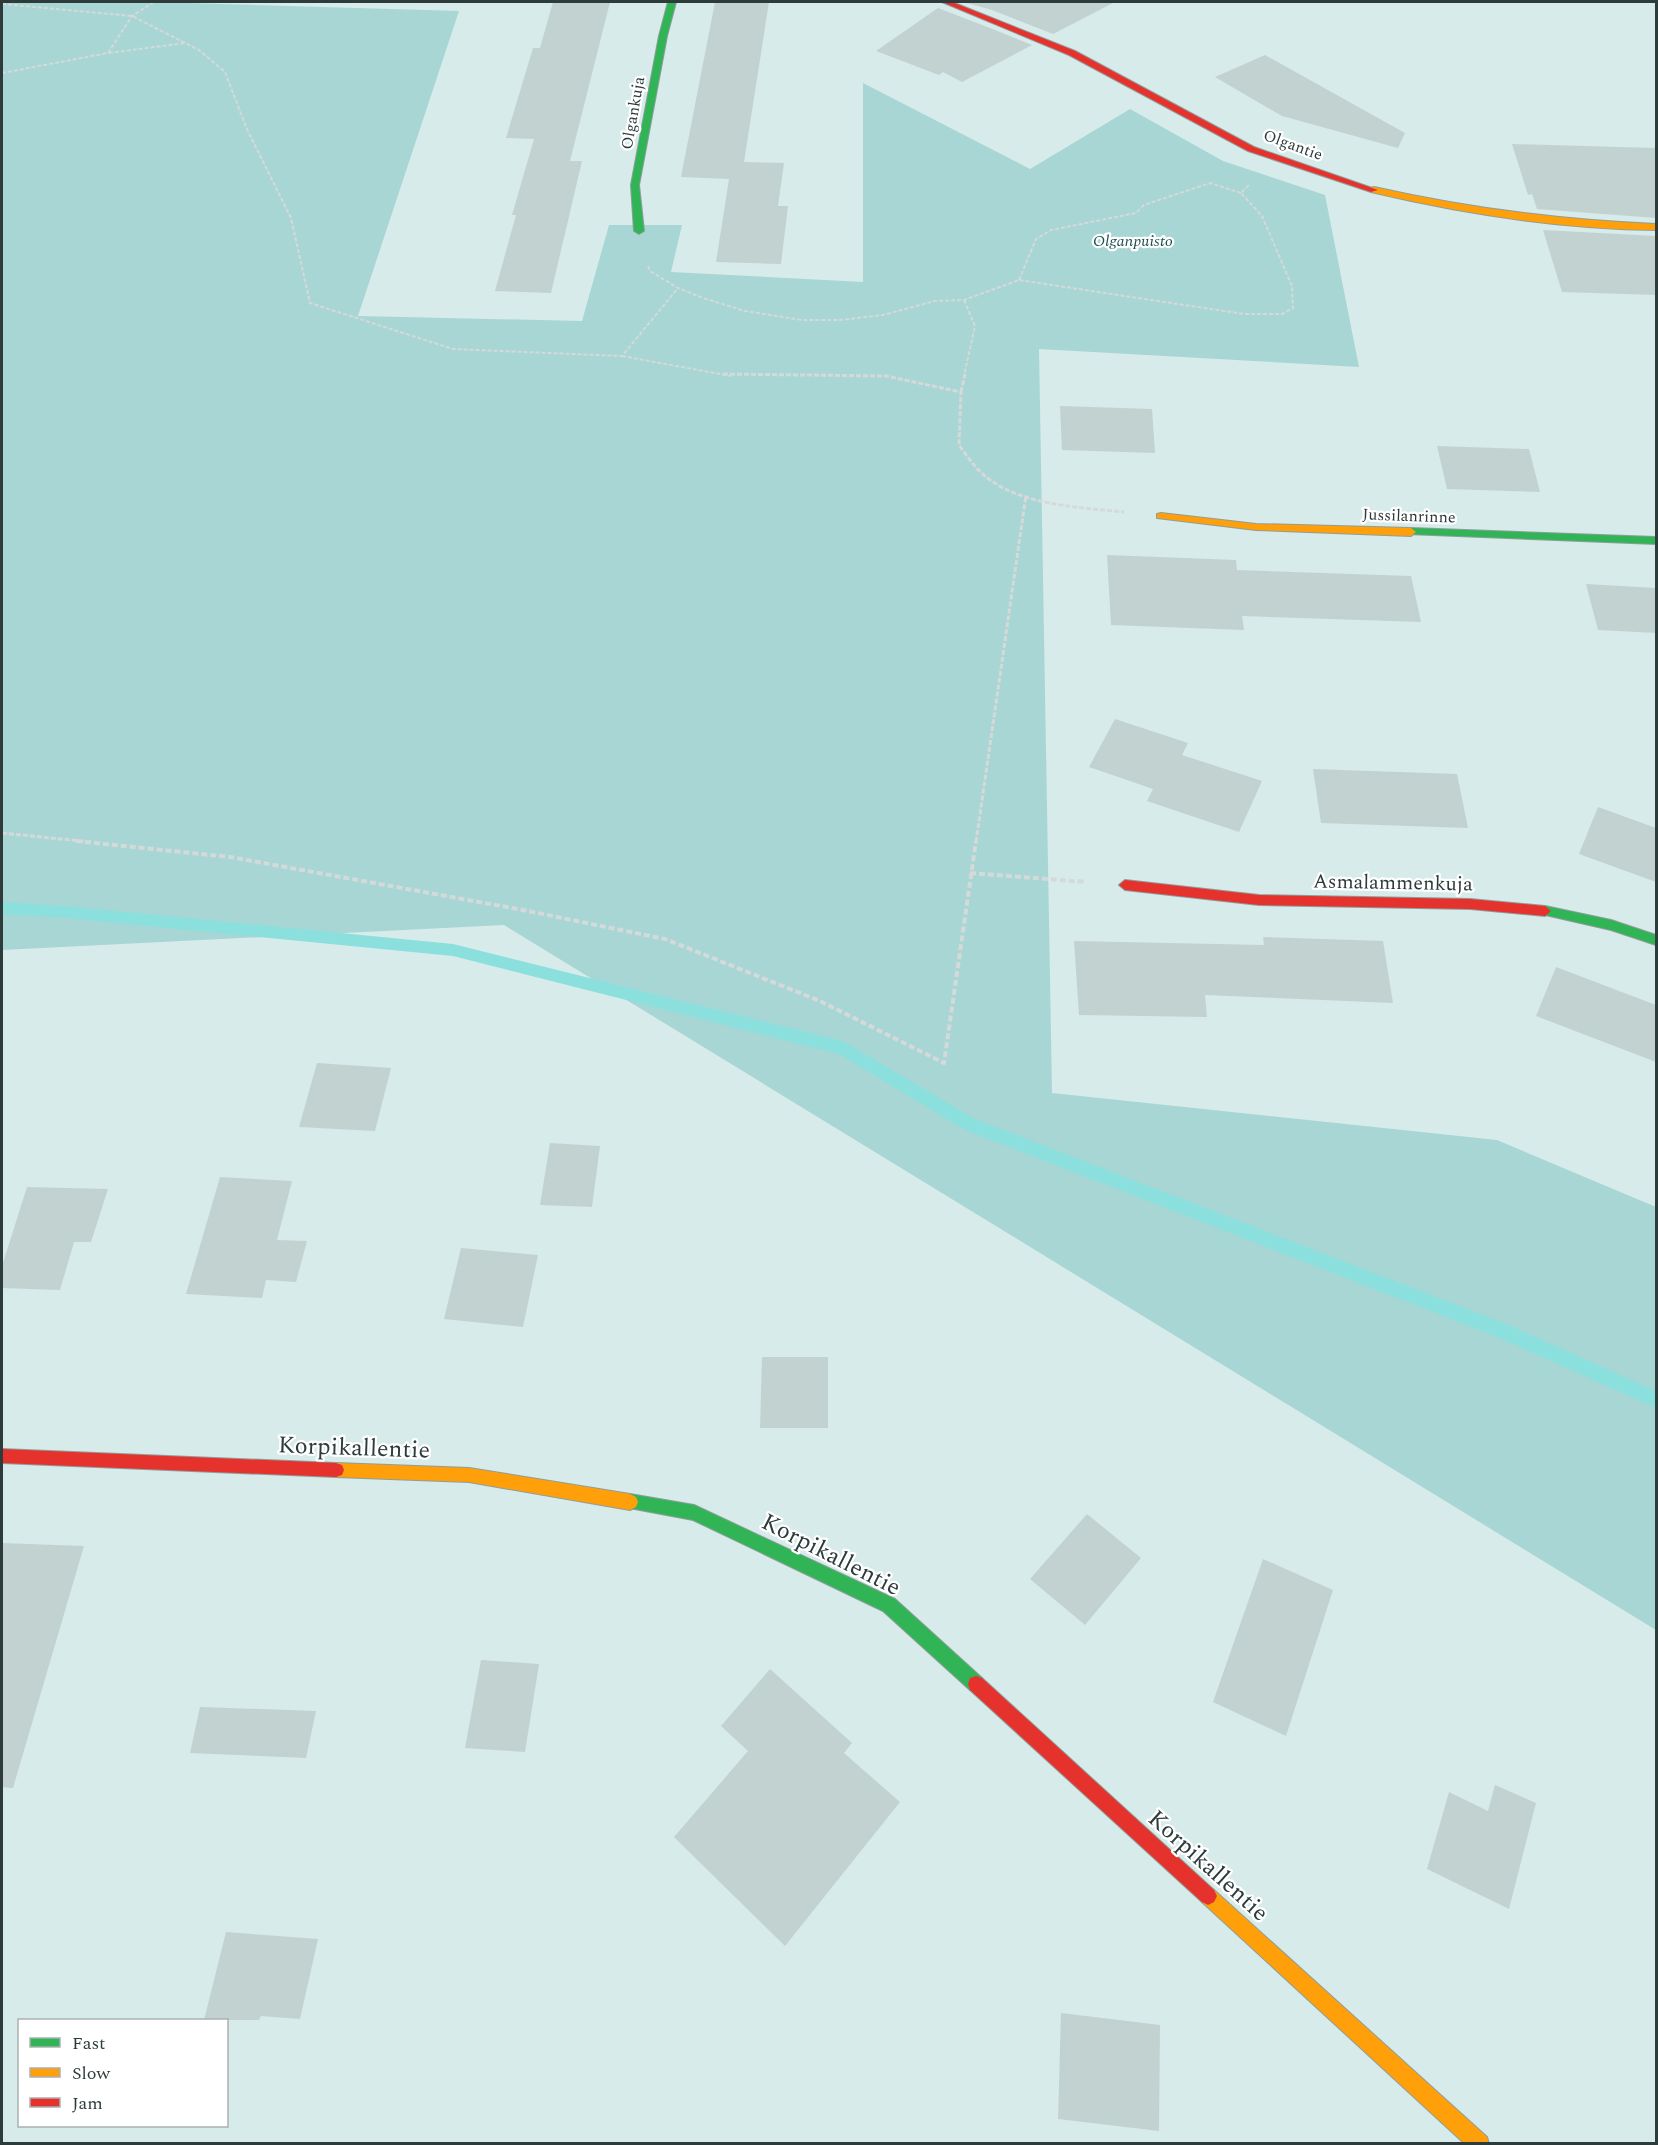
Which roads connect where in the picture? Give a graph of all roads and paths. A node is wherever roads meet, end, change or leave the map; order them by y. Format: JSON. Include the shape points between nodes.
{"nodes":[{"id":1,"x":154,"y":2,"type":"edge"},
{"id":2,"x":672,"y":2,"type":"edge"},
{"id":3,"x":946,"y":2,"type":"edge"},
{"id":4,"x":2,"y":4,"type":"edge"},
{"id":5,"x":132,"y":16,"type":"junction"},
{"id":6,"x":185,"y":43,"type":"junction"},
{"id":7,"x":108,"y":53,"type":"junction"},
{"id":8,"x":2,"y":73,"type":"edge"},
{"id":9,"x":1277,"y":159,"type":"junction"},
{"id":10,"x":1241,"y":194,"type":"junction"},
{"id":11,"x":1656,"y":227,"type":"edge"},
{"id":12,"x":639,"y":231,"type":"joint"},
{"id":13,"x":1019,"y":280,"type":"junction"},
{"id":14,"x":678,"y":288,"type":"junction"},
{"id":15,"x":964,"y":300,"type":"junction"},
{"id":16,"x":622,"y":356,"type":"junction"},
{"id":17,"x":961,"y":392,"type":"junction"},
{"id":18,"x":1026,"y":495,"type":"junction"},
{"id":19,"x":1161,"y":516,"type":"joint"},
{"id":20,"x":1656,"y":541,"type":"edge"},
{"id":21,"x":2,"y":833,"type":"edge"},
{"id":22,"x":970,"y":873,"type":"junction"},
{"id":23,"x":1125,"y":885,"type":"joint"},
{"id":24,"x":1656,"y":940,"type":"edge"},
{"id":25,"x":2,"y":1456,"type":"edge"},
{"id":26,"x":1480,"y":2144,"type":"edge"}],
"edges":[{"from":1,"to":5,"type":"path"},
{"from":2,"to":12,"type":"street","name":"Olgankuja","via":[[635,185]]},
{"from":3,"to":9,"type":"street","name":"Olgantie","via":[[1072,53],[1220,134]]},
{"from":4,"to":5,"type":"path"},
{"from":5,"to":6,"type":"path"},
{"from":5,"to":7,"type":"path"},
{"from":6,"to":7,"type":"path"},
{"from":6,"to":16,"type":"path","via":[[225,72],[246,127],[291,218],[310,303],[453,349]]},
{"from":7,"to":8,"type":"path"},
{"from":9,"to":10,"type":"path"},
{"from":9,"to":11,"type":"street","name":"Olgantie","via":[[1469,211],[1542,221]]},
{"from":10,"to":13,"type":"path","via":[[1210,183],[1144,205],[1137,213],[1052,230],[1036,239]]},
{"from":10,"to":13,"type":"path","via":[[1262,216],[1292,286],[1293,308],[1282,314],[1244,314]]},
{"from":12,"to":14,"type":"path","via":[[650,271]]},
{"from":13,"to":15,"type":"path"},
{"from":14,"to":15,"type":"path","via":[[745,311],[802,320],[883,315],[935,301]]},
{"from":14,"to":16,"type":"path"},
{"from":15,"to":17,"type":"path","via":[[975,326]]},
{"from":16,"to":17,"type":"path","via":[[733,376],[886,376]]},
{"from":17,"to":18,"type":"path","via":[[959,445],[988,479]]},
{"from":18,"to":19,"type":"path","via":[[1071,506]]},
{"from":18,"to":22,"type":"path"},
{"from":19,"to":20,"type":"street","name":"Jussilanrinne","via":[[1256,527]]},
{"from":21,"to":22,"type":"path","via":[[230,857],[665,939],[820,1001],[944,1063]]},
{"from":22,"to":23,"type":"path"},
{"from":23,"to":24,"type":"street","name":"Asmalammenkuja","via":[[1275,901],[1492,904],[1565,915]]},
{"from":25,"to":26,"type":"street","name":"Korpikallentie","via":[[469,1475],[694,1513],[889,1605]]}]}
